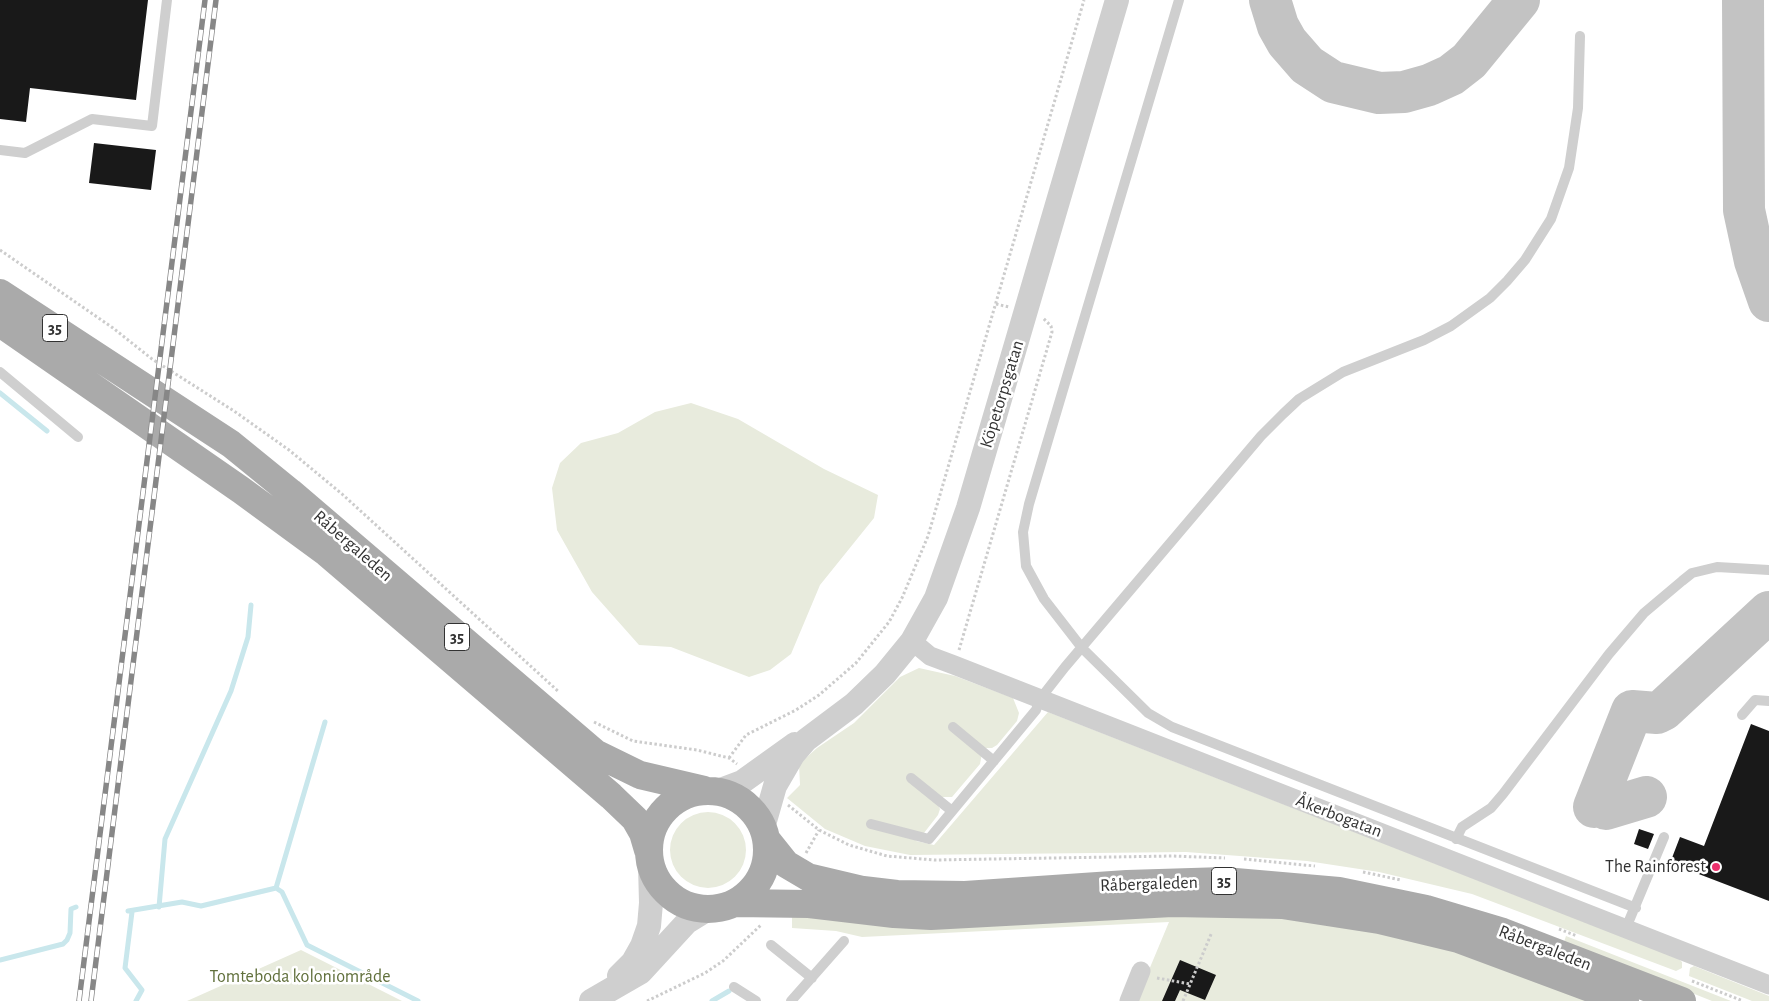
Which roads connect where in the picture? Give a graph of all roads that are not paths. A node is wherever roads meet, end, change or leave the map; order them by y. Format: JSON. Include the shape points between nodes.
{"nodes":[{"id":1,"x":167,"y":0,"type":"edge"},
{"id":2,"x":1117,"y":0,"type":"edge"},
{"id":3,"x":1179,"y":0,"type":"edge"},
{"id":4,"x":1580,"y":36,"type":"dead end"},
{"id":5,"x":0,"y":150,"type":"edge"},
{"id":6,"x":0,"y":293,"type":"edge"},
{"id":7,"x":0,"y":323,"type":"edge"},
{"id":8,"x":0,"y":372,"type":"edge"},
{"id":9,"x":78,"y":437,"type":"dead end"},
{"id":10,"x":1769,"y":570,"type":"edge"},
{"id":11,"x":912,"y":641,"type":"junction"},
{"id":12,"x":1082,"y":648,"type":"junction"},
{"id":13,"x":1040,"y":699,"type":"junction"},
{"id":14,"x":1769,"y":701,"type":"edge"},
{"id":15,"x":1742,"y":714,"type":"dead end"},
{"id":16,"x":953,"y":727,"type":"dead end"},
{"id":17,"x":806,"y":740,"type":"junction"},
{"id":18,"x":994,"y":760,"type":"junction"},
{"id":19,"x":911,"y":778,"type":"dead end"},
{"id":20,"x":711,"y":791,"type":"junction"},
{"id":21,"x":952,"y":811,"type":"junction"},
{"id":22,"x":871,"y":824,"type":"dead end"},
{"id":23,"x":765,"y":833,"type":"junction"},
{"id":24,"x":1664,"y":838,"type":"dead end"},
{"id":25,"x":1456,"y":839,"type":"junction"},
{"id":26,"x":649,"y":857,"type":"junction"},
{"id":27,"x":735,"y":903,"type":"junction"},
{"id":28,"x":1636,"y":908,"type":"junction"},
{"id":29,"x":708,"y":909,"type":"junction"},
{"id":30,"x":1626,"y":928,"type":"junction"},
{"id":31,"x":844,"y":941,"type":"dead end"},
{"id":32,"x":772,"y":945,"type":"dead end"},
{"id":33,"x":1141,"y":973,"type":"road end"},
{"id":34,"x":812,"y":978,"type":"junction"},
{"id":35,"x":1769,"y":985,"type":"edge"},
{"id":36,"x":734,"y":987,"type":"dead end"},
{"id":37,"x":597,"y":998,"type":"edge"},
{"id":38,"x":756,"y":1001,"type":"edge"},
{"id":39,"x":791,"y":1001,"type":"edge"},
{"id":40,"x":1129,"y":1001,"type":"edge"},
{"id":41,"x":1625,"y":1001,"type":"edge"},
{"id":42,"x":1682,"y":1001,"type":"edge"}],
"edges":[{"from":1,"to":5,"type":"lane","via":[[152,126],[92,119],[25,153]]},
{"from":2,"to":11,"type":"street","name":"Köpetorpsgatan","via":[[952,557],[936,598]]},
{"from":3,"to":12,"type":"lane","via":[[1032,494],[1024,532],[1026,566],[1044,598]]},
{"from":4,"to":12,"type":"lane","via":[[1578,108],[1568,168],[1550,219],[1525,260],[1490,298],[1451,326],[1343,372],[1300,399],[1261,436]]},
{"from":6,"to":20,"type":"main road","name":"Råbergaleden","number":"35","via":[[232,444],[595,753],[640,775]]},
{"from":7,"to":26,"type":"main road","name":"Råbergaleden","number":"35","via":[[328,553],[635,819],[643,833]]},
{"from":8,"to":9,"type":"lane"},
{"from":10,"to":25,"type":"lane","via":[[1718,566],[1692,573],[1644,613],[1503,794],[1491,808],[1462,827]]},
{"from":11,"to":13,"type":"street","name":"Åkerbogatan","via":[[930,656]]},
{"from":11,"to":17,"type":"street","name":"Köpetorpsgatan","via":[[869,691]]},
{"from":12,"to":13,"type":"lane"},
{"from":12,"to":25,"type":"lane","via":[[1148,714],[1172,727]]},
{"from":13,"to":18,"type":"lane","via":[[1036,710]]},
{"from":13,"to":30,"type":"street","name":"Åkerbogatan"},
{"from":14,"to":15,"type":"lane","via":[[1755,700]]},
{"from":16,"to":18,"type":"lane"},
{"from":17,"to":20,"type":"street","name":"Köpetorpsgatan","via":[[791,746],[742,782]]},
{"from":17,"to":23,"type":"street","name":"Köpetorpsgatan","via":[[782,771],[775,786]]},
{"from":18,"to":21,"type":"lane"},
{"from":19,"to":21,"type":"lane"},
{"from":20,"to":23,"type":"main road","number":"35","via":[[732,796],[745,804],[756,814]]},
{"from":20,"to":26,"type":"main road","via":[[679,798],[664,809],[654,824]]},
{"from":21,"to":22,"type":"lane","via":[[929,840]]},
{"from":23,"to":27,"type":"main road","number":"35","via":[[767,858],[761,876],[750,892]]},
{"from":23,"to":42,"type":"main road","name":"Råbergaleden","number":"35","via":[[786,864],[808,877],[862,890],[897,894],[965,895],[1224,881],[1339,891],[1426,909],[1504,932]]},
{"from":24,"to":28,"type":"lane"},
{"from":25,"to":28,"type":"lane"},
{"from":26,"to":29,"type":"main road","number":"35","via":[[658,882],[671,897],[689,906]]},
{"from":26,"to":37,"type":"street","via":[[652,903],[642,946],[633,962]]},
{"from":27,"to":29,"type":"main road","number":"35"},
{"from":27,"to":41,"type":"main road","name":"Råbergaleden","number":"35","via":[[809,904],[931,916],[1172,903],[1282,905],[1379,920],[1458,939]]},
{"from":28,"to":30,"type":"lane"},
{"from":29,"to":37,"type":"street","via":[[687,922],[641,972]]},
{"from":30,"to":35,"type":"street","name":"Åkerbogatan"},
{"from":31,"to":34,"type":"lane"},
{"from":32,"to":34,"type":"lane"},
{"from":33,"to":40,"type":"street"},
{"from":34,"to":39,"type":"lane"},
{"from":36,"to":38,"type":"lane"}]}
